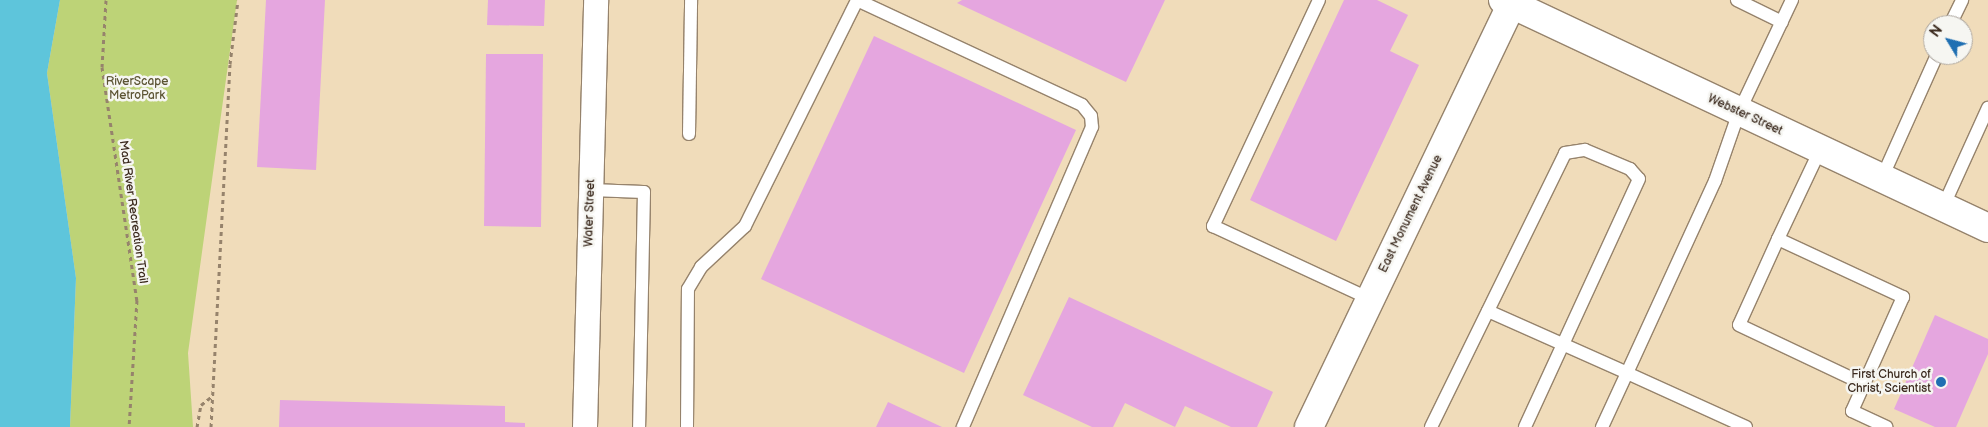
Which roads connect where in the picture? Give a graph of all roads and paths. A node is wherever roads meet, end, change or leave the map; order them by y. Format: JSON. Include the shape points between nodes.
{"nodes":[{"id":1,"x":106,"y":0,"type":"edge"},
{"id":2,"x":238,"y":0,"type":"edge"},
{"id":3,"x":596,"y":0,"type":"edge"},
{"id":4,"x":691,"y":0,"type":"edge"},
{"id":5,"x":857,"y":0,"type":"edge"},
{"id":6,"x":1319,"y":0,"type":"edge"},
{"id":7,"x":1737,"y":0,"type":"edge"},
{"id":8,"x":1792,"y":0,"type":"edge"},
{"id":9,"x":1962,"y":0,"type":"edge"},
{"id":10,"x":1510,"y":1,"type":"edge"},
{"id":11,"x":1955,"y":15,"type":"edge"},
{"id":12,"x":1782,"y":22,"type":"junction"},
{"id":13,"x":1933,"y":65,"type":"edge"},
{"id":14,"x":1988,"y":108,"type":"edge"},
{"id":15,"x":1739,"y":112,"type":"junction"},
{"id":16,"x":689,"y":134,"type":"dead end"},
{"id":17,"x":1820,"y":150,"type":"junction"},
{"id":18,"x":1881,"y":180,"type":"junction"},
{"id":19,"x":591,"y":190,"type":"junction"},
{"id":20,"x":1943,"y":207,"type":"junction"},
{"id":21,"x":1988,"y":228,"type":"edge"},
{"id":22,"x":1778,"y":239,"type":"junction"},
{"id":23,"x":1370,"y":299,"type":"junction"},
{"id":24,"x":1488,"y":311,"type":"junction"},
{"id":25,"x":1562,"y":344,"type":"junction"},
{"id":26,"x":1627,"y":373,"type":"junction"},
{"id":27,"x":1864,"y":384,"type":"junction"},
{"id":28,"x":211,"y":397,"type":"junction"},
{"id":29,"x":129,"y":427,"type":"edge"},
{"id":30,"x":197,"y":427,"type":"edge"},
{"id":31,"x":211,"y":427,"type":"edge"},
{"id":32,"x":585,"y":427,"type":"edge"},
{"id":33,"x":638,"y":427,"type":"edge"},
{"id":34,"x":687,"y":427,"type":"edge"},
{"id":35,"x":963,"y":427,"type":"edge"},
{"id":36,"x":1309,"y":427,"type":"edge"},
{"id":37,"x":1432,"y":427,"type":"edge"},
{"id":38,"x":1525,"y":427,"type":"edge"},
{"id":39,"x":1602,"y":427,"type":"edge"},
{"id":40,"x":1746,"y":427,"type":"edge"},
{"id":41,"x":1886,"y":427,"type":"edge"}],
"edges":[{"from":1,"to":29,"type":"path","name":"Mad River Recreation Trail","via":[[102,67],[137,300]]},
{"from":2,"to":28,"type":"path","via":[[230,64]]},
{"from":3,"to":19,"type":"street","name":"Water Street"},
{"from":4,"to":16,"type":"lane"},
{"from":5,"to":34,"type":"lane","via":[[745,226],[701,266],[688,289]]},
{"from":5,"to":35,"type":"lane","via":[[1082,105],[1091,116],[1092,127]]},
{"from":6,"to":23,"type":"lane","via":[[1213,226]]},
{"from":7,"to":12,"type":"lane"},
{"from":8,"to":12,"type":"lane"},
{"from":9,"to":11,"type":"lane"},
{"from":10,"to":15,"type":"street","name":"Webster Street"},
{"from":10,"to":23,"type":"street","name":"East Monument Avenue"},
{"from":12,"to":15,"type":"lane"},
{"from":13,"to":18,"type":"lane"},
{"from":14,"to":20,"type":"lane"},
{"from":15,"to":17,"type":"street","name":"Webster Street"},
{"from":15,"to":26,"type":"lane","via":[[1715,181]]},
{"from":17,"to":18,"type":"street","name":"Webster Street"},
{"from":17,"to":22,"type":"lane"},
{"from":18,"to":20,"type":"street","name":"Webster Street"},
{"from":19,"to":32,"type":"street","name":"Water Street"},
{"from":19,"to":33,"type":"lane","via":[[644,192]]},
{"from":20,"to":21,"type":"street","name":"Webster Street"},
{"from":22,"to":27,"type":"lane","via":[[1902,297]]},
{"from":22,"to":27,"type":"lane","via":[[1739,325]]},
{"from":23,"to":36,"type":"street","name":"East Monument Avenue"},
{"from":24,"to":25,"type":"lane"},
{"from":24,"to":25,"type":"lane","via":[[1565,153],[1585,150],[1630,169],[1640,179]]},
{"from":24,"to":37,"type":"lane"},
{"from":25,"to":26,"type":"lane"},
{"from":25,"to":38,"type":"lane"},
{"from":26,"to":39,"type":"lane"},
{"from":26,"to":40,"type":"lane"},
{"from":27,"to":41,"type":"lane","via":[[1852,410]]},
{"from":28,"to":30,"type":"path","via":[[201,405]]},
{"from":28,"to":31,"type":"path"}]}
